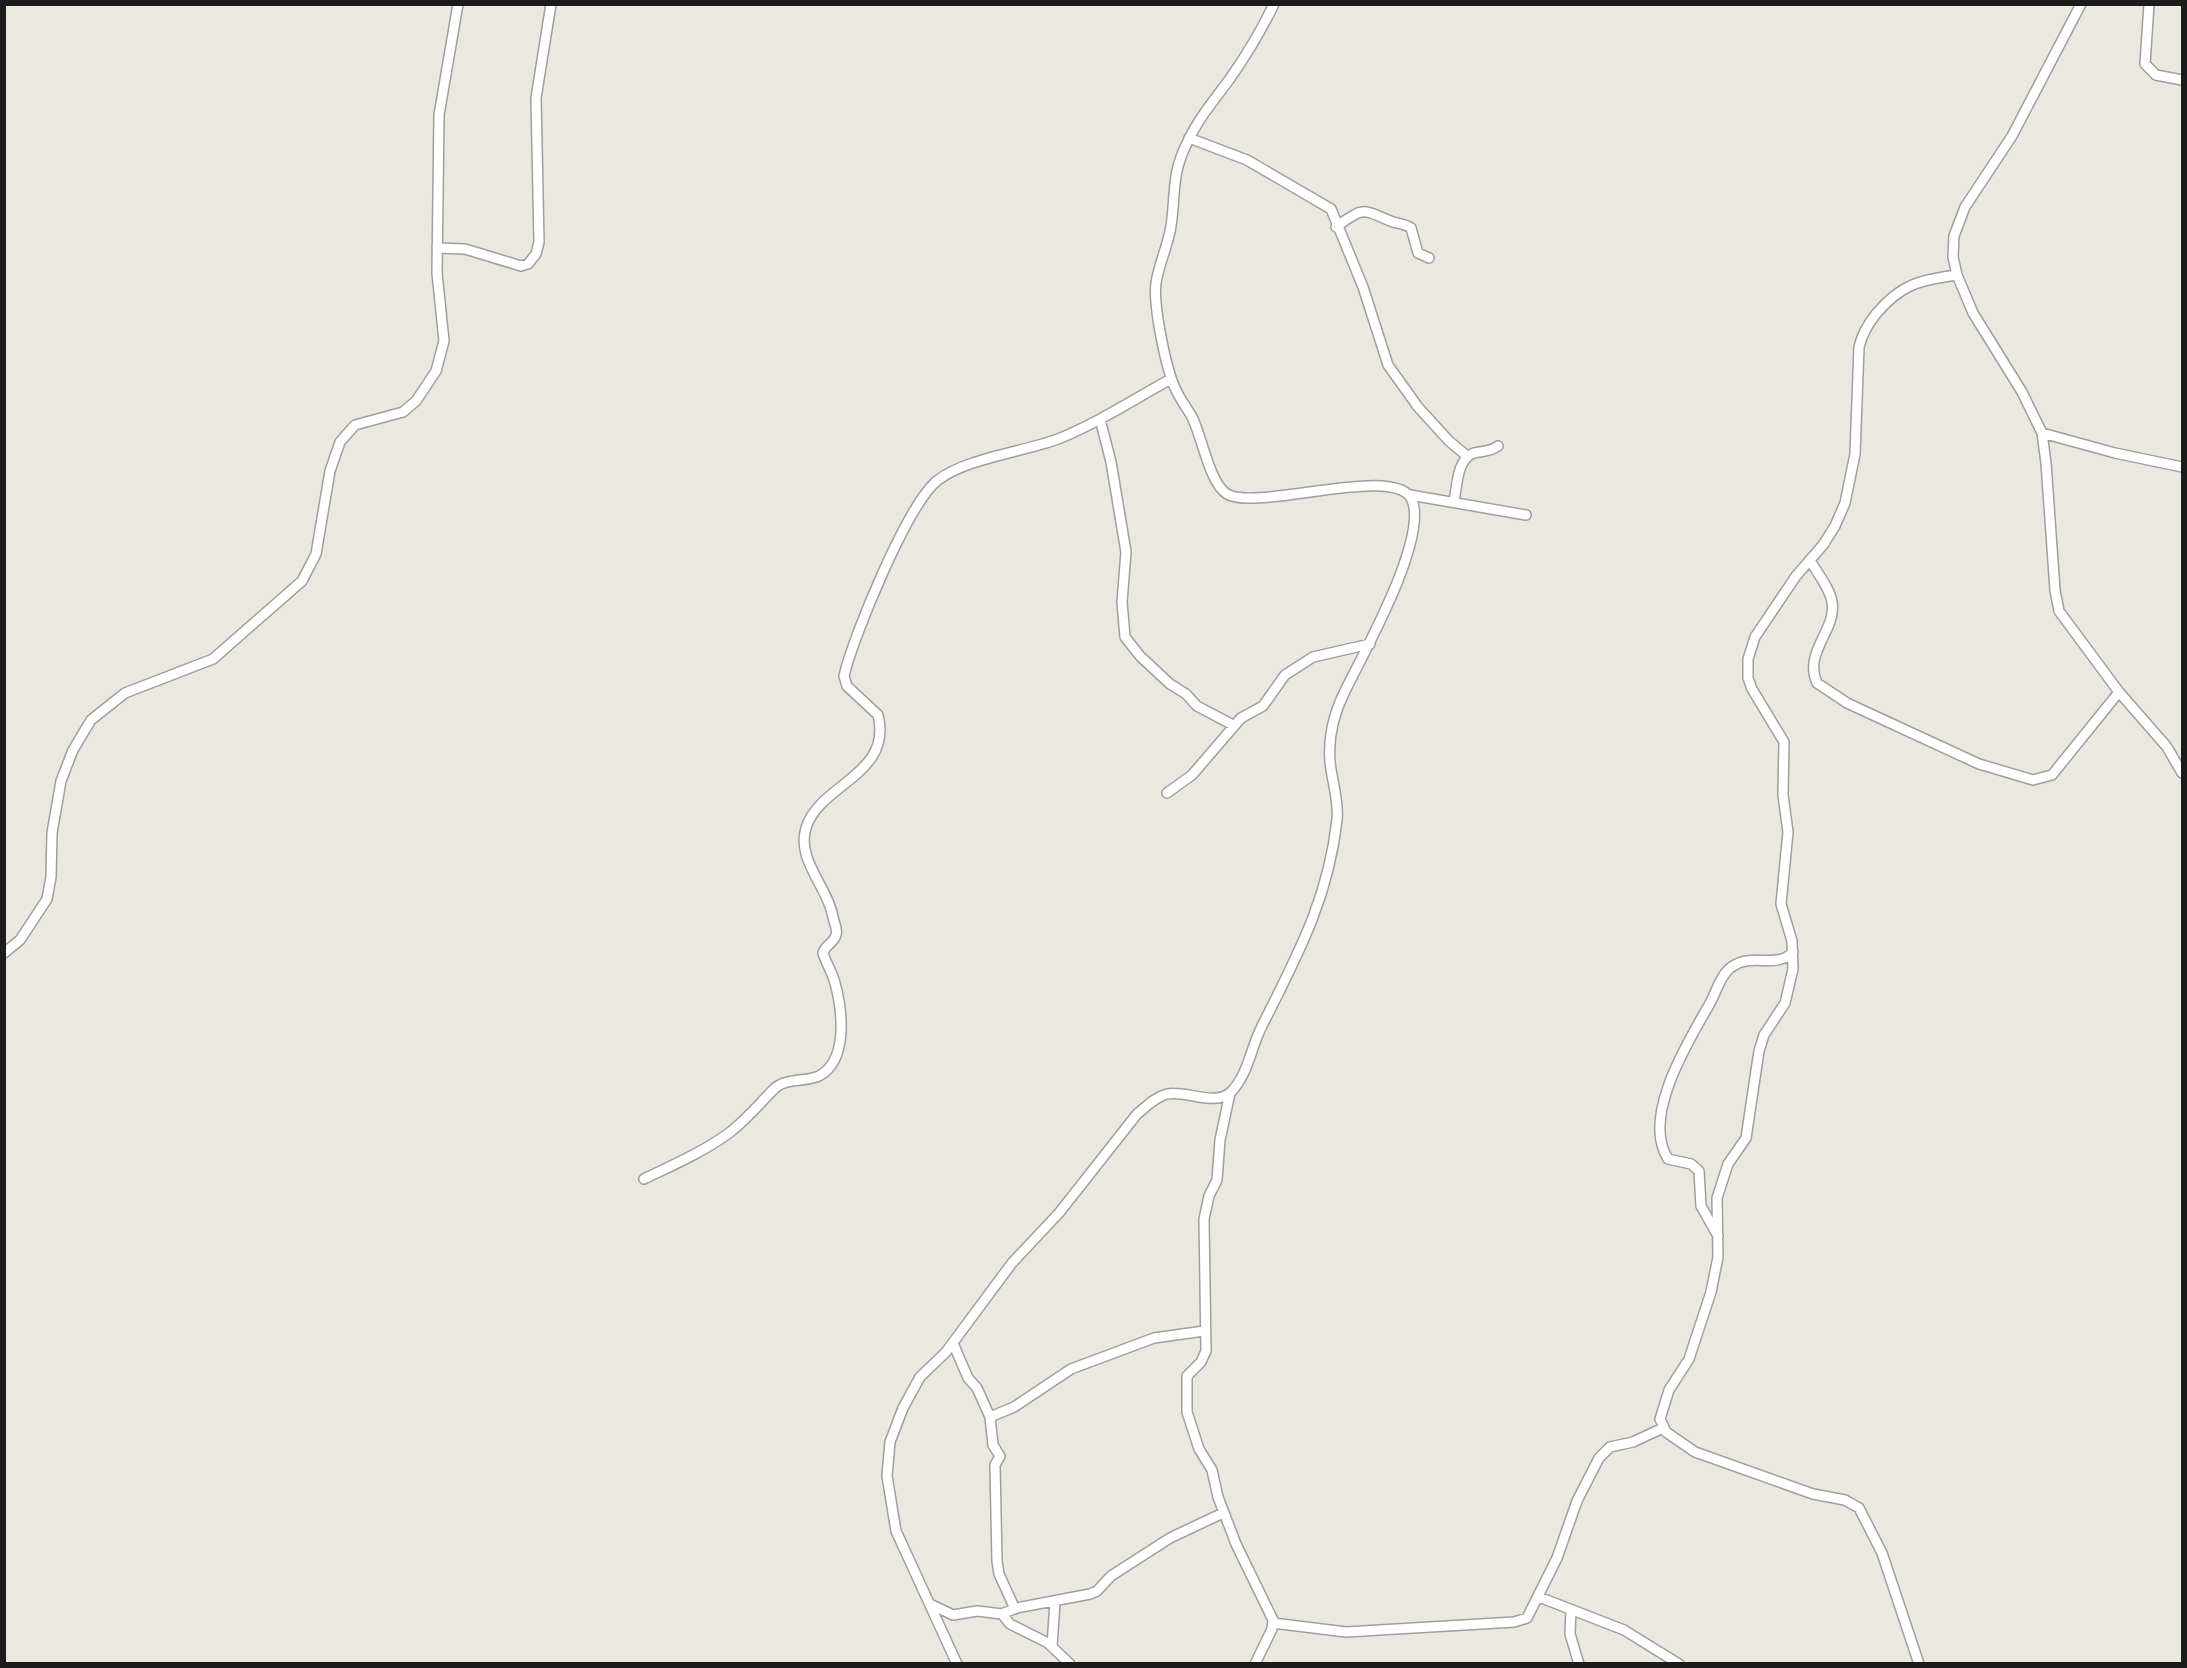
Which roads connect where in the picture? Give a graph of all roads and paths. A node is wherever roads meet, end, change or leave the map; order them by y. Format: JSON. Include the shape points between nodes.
{"nodes":[{"id":1,"x":458,"y":4,"type":"edge"},
{"id":2,"x":551,"y":4,"type":"edge"},
{"id":3,"x":1274,"y":4,"type":"edge"},
{"id":4,"x":2080,"y":4,"type":"edge"},
{"id":5,"x":2149,"y":4,"type":"edge"},
{"id":6,"x":2182,"y":80,"type":"edge"},
{"id":7,"x":1189,"y":138,"type":"junction"},
{"id":8,"x":1336,"y":227,"type":"junction"},
{"id":9,"x":437,"y":248,"type":"junction"},
{"id":10,"x":1429,"y":258,"type":"dead end"},
{"id":11,"x":1957,"y":275,"type":"junction"},
{"id":12,"x":1171,"y":379,"type":"junction"},
{"id":13,"x":1100,"y":419,"type":"junction"},
{"id":14,"x":2042,"y":433,"type":"junction"},
{"id":15,"x":1498,"y":446,"type":"dead end"},
{"id":16,"x":1467,"y":456,"type":"junction"},
{"id":17,"x":2182,"y":467,"type":"edge"},
{"id":18,"x":1410,"y":495,"type":"junction"},
{"id":19,"x":1454,"y":501,"type":"junction"},
{"id":20,"x":1526,"y":515,"type":"dead end"},
{"id":21,"x":1810,"y":560,"type":"junction"},
{"id":22,"x":1370,"y":644,"type":"junction"},
{"id":23,"x":2119,"y":692,"type":"junction"},
{"id":24,"x":1233,"y":725,"type":"junction"},
{"id":25,"x":2182,"y":773,"type":"edge"},
{"id":26,"x":1167,"y":793,"type":"dead end"},
{"id":27,"x":1793,"y":952,"type":"junction"},
{"id":28,"x":4,"y":953,"type":"edge"},
{"id":29,"x":1230,"y":1093,"type":"junction"},
{"id":30,"x":644,"y":1179,"type":"dead end"},
{"id":31,"x":1718,"y":1236,"type":"junction"},
{"id":32,"x":1204,"y":1331,"type":"junction"},
{"id":33,"x":953,"y":1343,"type":"junction"},
{"id":34,"x":990,"y":1417,"type":"junction"},
{"id":35,"x":1663,"y":1428,"type":"junction"},
{"id":36,"x":1223,"y":1513,"type":"junction"},
{"id":37,"x":1539,"y":1597,"type":"junction"},
{"id":38,"x":1055,"y":1602,"type":"junction"},
{"id":39,"x":930,"y":1604,"type":"junction"},
{"id":40,"x":1015,"y":1609,"type":"junction"},
{"id":41,"x":1571,"y":1610,"type":"junction"},
{"id":42,"x":1002,"y":1614,"type":"junction"},
{"id":43,"x":1273,"y":1623,"type":"junction"},
{"id":44,"x":1052,"y":1646,"type":"junction"},
{"id":45,"x":957,"y":1664,"type":"edge"},
{"id":46,"x":1070,"y":1664,"type":"edge"},
{"id":47,"x":1255,"y":1664,"type":"edge"},
{"id":48,"x":1579,"y":1664,"type":"edge"},
{"id":49,"x":1678,"y":1664,"type":"edge"},
{"id":50,"x":1919,"y":1664,"type":"edge"}],
"edges":[{"from":1,"to":9,"type":"street","via":[[439,115]]},
{"from":2,"to":9,"type":"street","via":[[536,98],[536,254],[528,264],[517,266],[465,249]]},
{"from":3,"to":7,"type":"street","via":[[1244,57]]},
{"from":4,"to":11,"type":"street","via":[[2012,136],[1965,207],[1952,247]]},
{"from":5,"to":6,"type":"street","via":[[2145,64],[2156,75]]},
{"from":7,"to":8,"type":"street","via":[[1247,160],[1318,200],[1331,209]]},
{"from":7,"to":12,"type":"street","via":[[1174,175],[1171,231],[1155,288]]},
{"from":8,"to":10,"type":"street","via":[[1353,215],[1373,212],[1412,228],[1418,253]]},
{"from":8,"to":16,"type":"street","via":[[1356,268],[1391,371],[1418,407]]},
{"from":9,"to":28,"type":"street","via":[[444,341],[440,362],[430,381],[403,412],[355,425],[340,442],[330,471],[316,554],[297,586],[213,659],[125,693],[91,720],[61,781],[47,899],[20,940]]},
{"from":11,"to":14,"type":"street","via":[[1983,333],[2022,392]]},
{"from":11,"to":21,"type":"street","via":[[1906,286],[1891,297],[1864,331],[1859,347],[1853,472],[1835,526]]},
{"from":12,"to":13,"type":"street"},
{"from":12,"to":18,"type":"street","via":[[1192,417],[1217,484],[1228,495],[1260,498],[1312,490],[1391,487]]},
{"from":13,"to":24,"type":"street","via":[[1126,552],[1122,602],[1125,637],[1170,684],[1197,706]]},
{"from":13,"to":30,"type":"street","via":[[1058,439],[942,477],[906,525],[866,610],[844,676],[847,686],[878,715],[880,732],[876,746],[859,774],[813,812],[804,838],[806,855],[833,907],[836,936],[823,953],[838,1001],[837,1053],[821,1074],[777,1086],[728,1134]]},
{"from":14,"to":17,"type":"street"},
{"from":14,"to":23,"type":"street","via":[[2056,602],[2064,621]]},
{"from":15,"to":16,"type":"street"},
{"from":16,"to":19,"type":"street"},
{"from":18,"to":19,"type":"street"},
{"from":18,"to":22,"type":"street","via":[[1414,510],[1412,532],[1390,604]]},
{"from":19,"to":20,"type":"street"},
{"from":21,"to":23,"type":"street","via":[[1832,601],[1832,615],[1814,662],[1817,683],[1847,703],[1953,754],[2026,778],[2045,779]]},
{"from":21,"to":27,"type":"street","via":[[1755,637],[1747,669],[1752,689],[1784,742],[1783,795],[1788,832],[1781,904]]},
{"from":22,"to":24,"type":"street","via":[[1327,652],[1306,662],[1285,675],[1263,706]]},
{"from":22,"to":29,"type":"street","via":[[1332,726],[1329,748],[1337,819],[1314,920]]},
{"from":23,"to":25,"type":"street","via":[[2168,747]]},
{"from":24,"to":26,"type":"street","via":[[1192,775]]},
{"from":27,"to":31,"type":"street","via":[[1789,991],[1759,1051],[1746,1138],[1728,1164],[1717,1198]]},
{"from":27,"to":31,"type":"street","via":[[1784,960],[1748,961],[1729,968],[1694,1029],[1665,1096],[1661,1133],[1666,1155],[1698,1168],[1701,1206]]},
{"from":29,"to":32,"type":"street","via":[[1217,1180],[1204,1219]]},
{"from":29,"to":33,"type":"street","via":[[1218,1098],[1170,1094],[1137,1114],[1059,1213],[1012,1263]]},
{"from":31,"to":35,"type":"street","via":[[1711,1292],[1689,1359],[1664,1405],[1660,1419]]},
{"from":32,"to":34,"type":"street","via":[[1154,1338],[1071,1369],[1014,1407]]},
{"from":32,"to":36,"type":"street","via":[[1205,1355],[1186,1380],[1188,1412],[1199,1449],[1212,1470]]},
{"from":33,"to":34,"type":"street"},
{"from":33,"to":39,"type":"street","via":[[915,1385],[887,1454],[890,1506],[896,1531]]},
{"from":34,"to":40,"type":"street","via":[[993,1444],[1000,1459],[995,1465],[997,1561]]},
{"from":35,"to":37,"type":"street","via":[[1633,1442],[1610,1447],[1599,1458],[1577,1501]]},
{"from":35,"to":50,"type":"street","via":[[1695,1452],[1814,1494],[1845,1500],[1859,1508],[1885,1559]]},
{"from":36,"to":38,"type":"street","via":[[1170,1538],[1111,1576],[1097,1591]]},
{"from":36,"to":43,"type":"street"},
{"from":37,"to":41,"type":"street"},
{"from":37,"to":43,"type":"street","via":[[1527,1618],[1514,1622],[1346,1632]]},
{"from":38,"to":40,"type":"street"},
{"from":38,"to":44,"type":"street"},
{"from":39,"to":42,"type":"street","via":[[953,1615],[977,1611]]},
{"from":39,"to":45,"type":"street"},
{"from":40,"to":42,"type":"street"},
{"from":41,"to":48,"type":"street","via":[[1570,1634]]},
{"from":41,"to":49,"type":"street","via":[[1631,1634]]},
{"from":42,"to":44,"type":"street","via":[[1010,1624]]},
{"from":43,"to":47,"type":"street"},
{"from":44,"to":46,"type":"street"}]}
